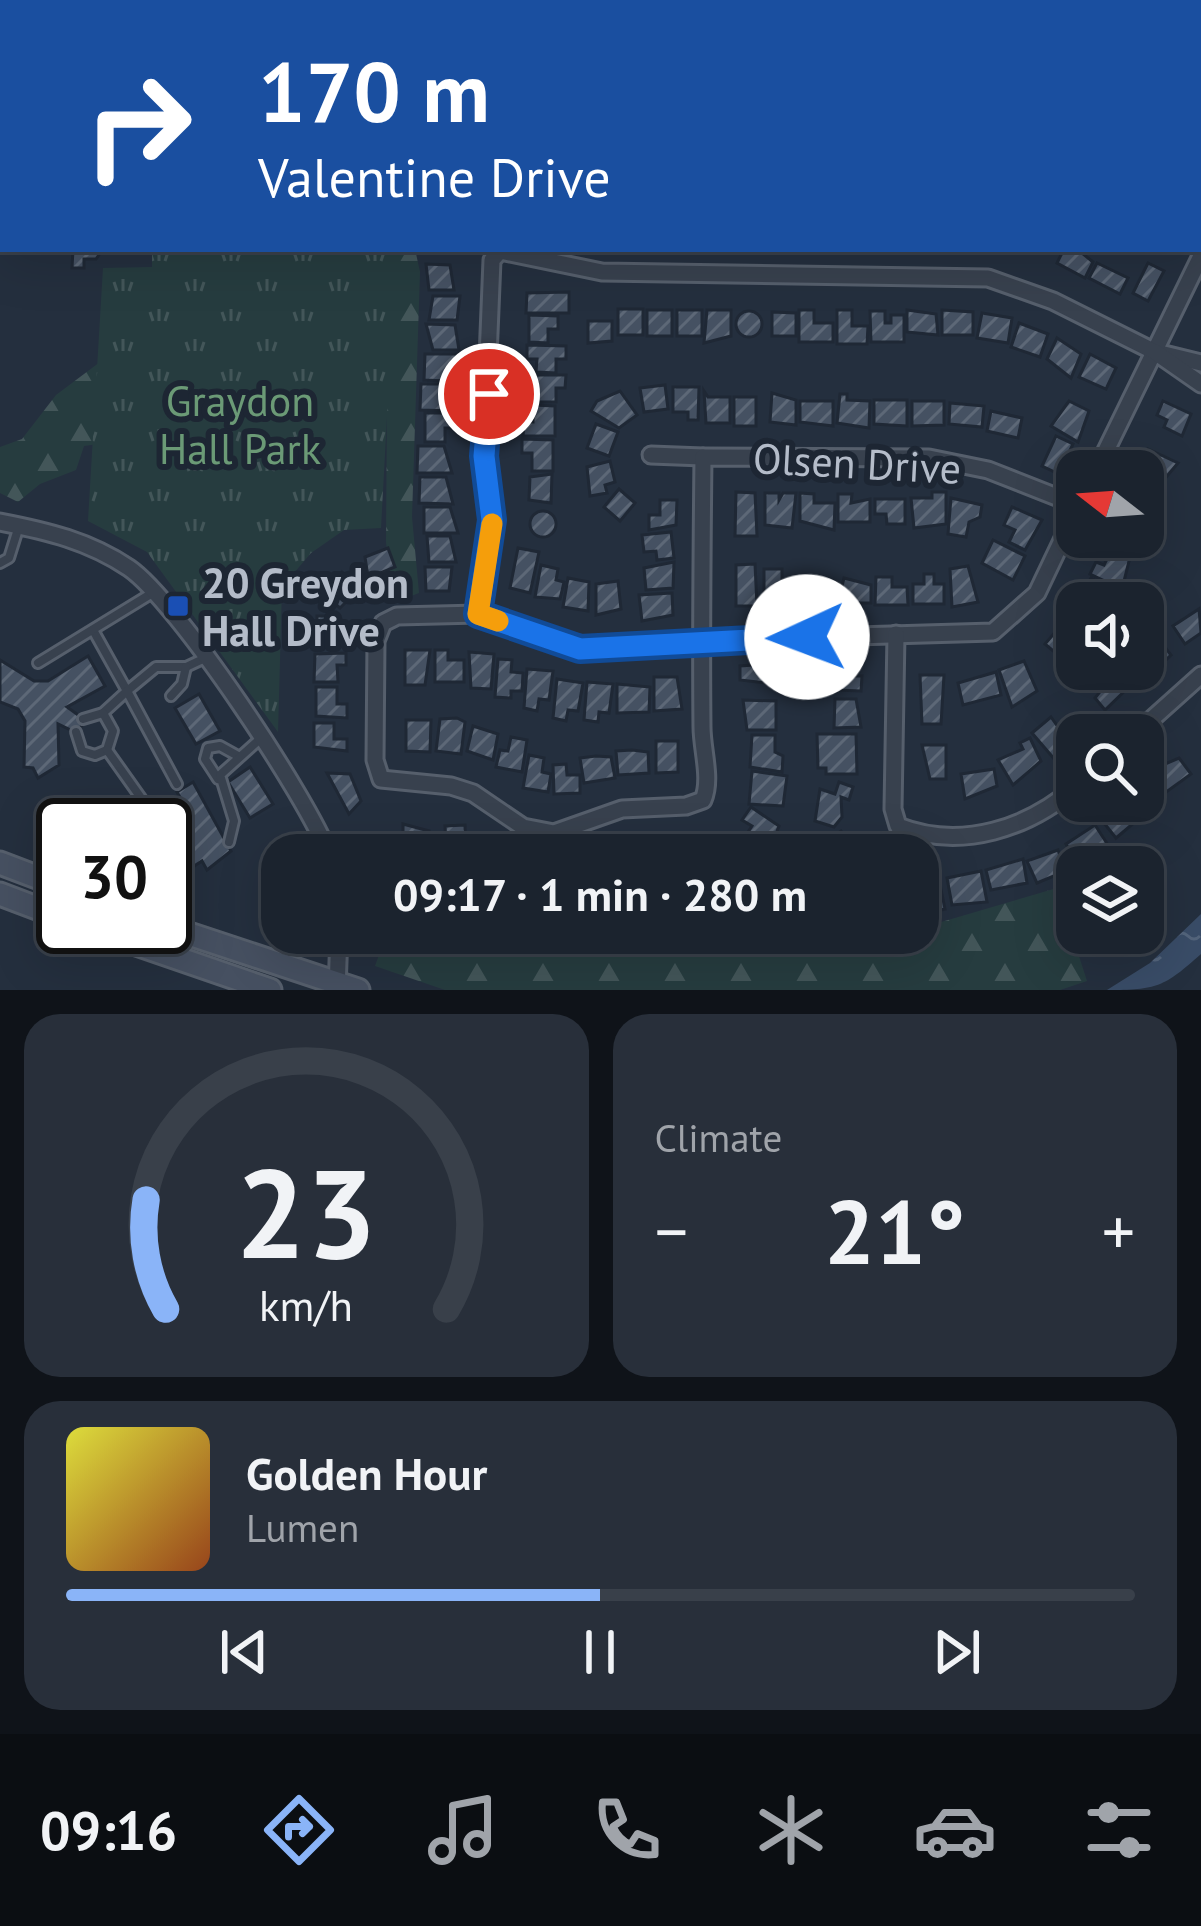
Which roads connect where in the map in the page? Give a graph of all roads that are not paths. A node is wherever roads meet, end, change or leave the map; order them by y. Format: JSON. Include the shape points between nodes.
{"nodes":[{"id":1,"x":499,"y":252,"type":"edge"},
{"id":2,"x":505,"y":252,"type":"edge"},
{"id":3,"x":1201,"y":256,"type":"edge"},
{"id":4,"x":1155,"y":352,"type":"junction"},
{"id":5,"x":1201,"y":363,"type":"edge"},
{"id":6,"x":1201,"y":384,"type":"edge"},
{"id":7,"x":1106,"y":450,"type":"edge"},
{"id":8,"x":651,"y":455,"type":"dead end"},
{"id":9,"x":703,"y":457,"type":"junction"},
{"id":10,"x":1056,"y":498,"type":"edge"},
{"id":11,"x":0,"y":523,"type":"edge"},
{"id":12,"x":19,"y":526,"type":"junction"},
{"id":13,"x":1056,"y":552,"type":"edge"},
{"id":14,"x":0,"y":563,"type":"edge"},
{"id":15,"x":155,"y":592,"type":"junction"},
{"id":16,"x":478,"y":614,"type":"junction"},
{"id":17,"x":93,"y":630,"type":"junction"},
{"id":18,"x":896,"y":634,"type":"junction"},
{"id":19,"x":701,"y":640,"type":"junction"},
{"id":20,"x":203,"y":659,"type":"junction"},
{"id":21,"x":38,"y":663,"type":"dead end"},
{"id":22,"x":186,"y":667,"type":"junction"},
{"id":23,"x":1201,"y":675,"type":"edge"},
{"id":24,"x":127,"y":691,"type":"junction"},
{"id":25,"x":171,"y":696,"type":"dead end"},
{"id":26,"x":103,"y":713,"type":"junction"},
{"id":27,"x":1157,"y":714,"type":"edge"},
{"id":28,"x":83,"y":719,"type":"dead end"},
{"id":29,"x":76,"y":732,"type":"dead end"},
{"id":30,"x":262,"y":738,"type":"junction"},
{"id":31,"x":106,"y":750,"type":"junction"},
{"id":32,"x":238,"y":756,"type":"junction"},
{"id":33,"x":219,"y":781,"type":"junction"},
{"id":34,"x":177,"y":784,"type":"dead end"},
{"id":35,"x":141,"y":798,"type":"edge"},
{"id":36,"x":1056,"y":804,"type":"edge"},
{"id":37,"x":321,"y":834,"type":"edge"},
{"id":38,"x":229,"y":842,"type":"dead end"},
{"id":39,"x":0,"y":863,"type":"edge"},
{"id":40,"x":36,"y":877,"type":"edge"},
{"id":41,"x":0,"y":894,"type":"edge"},
{"id":42,"x":36,"y":908,"type":"edge"},
{"id":43,"x":192,"y":935,"type":"edge"},
{"id":44,"x":165,"y":954,"type":"edge"},
{"id":45,"x":341,"y":954,"type":"edge"},
{"id":46,"x":344,"y":988,"type":"edge"},
{"id":47,"x":270,"y":990,"type":"edge"}],
"edges":[{"from":1,"to":16,"type":"street","via":[[492,260],[484,456],[492,520]]},
{"from":2,"to":4,"type":"street","via":[[602,272],[988,278]]},
{"from":3,"to":4,"type":"street"},
{"from":4,"to":5,"type":"street"},
{"from":4,"to":6,"type":"street"},
{"from":4,"to":7,"type":"street"},
{"from":8,"to":9,"type":"street","name":"Olsen Drive"},
{"from":9,"to":10,"type":"street","name":"Olsen Drive","via":[[929,458],[988,470]]},
{"from":9,"to":19,"type":"street","name":"Olsen Drive"},
{"from":11,"to":12,"type":"street"},
{"from":12,"to":14,"type":"lane"},
{"from":12,"to":15,"type":"street","via":[[90,546]]},
{"from":13,"to":18,"type":"street","via":[[1037,593],[992,632]]},
{"from":15,"to":17,"type":"lane"},
{"from":15,"to":20,"type":"street"},
{"from":16,"to":19,"type":"street","via":[[580,649]]},
{"from":16,"to":19,"type":"street","name":"Olsen Drive","via":[[383,623],[376,641],[381,778],[452,786],[523,827],[554,832],[622,808],[703,800]]},
{"from":17,"to":21,"type":"lane"},
{"from":17,"to":24,"type":"lane"},
{"from":18,"to":19,"type":"street"},
{"from":18,"to":36,"type":"street","via":[[898,826],[1001,832]]},
{"from":20,"to":22,"type":"lane"},
{"from":20,"to":30,"type":"street"},
{"from":22,"to":24,"type":"lane","via":[[156,667]]},
{"from":22,"to":25,"type":"lane"},
{"from":23,"to":27,"type":"street"},
{"from":24,"to":26,"type":"lane"},
{"from":24,"to":34,"type":"lane"},
{"from":26,"to":28,"type":"lane"},
{"from":26,"to":31,"type":"lane","via":[[113,731]]},
{"from":29,"to":31,"type":"lane","via":[[82,751]]},
{"from":30,"to":32,"type":"lane"},
{"from":30,"to":37,"type":"street"},
{"from":31,"to":35,"type":"lane"},
{"from":32,"to":33,"type":"lane"},
{"from":32,"to":33,"type":"lane","via":[[208,748],[205,759]]},
{"from":33,"to":38,"type":"lane","via":[[234,821]]},
{"from":39,"to":40,"type":"main road"},
{"from":41,"to":42,"type":"main road"},
{"from":43,"to":46,"type":"main road"},
{"from":44,"to":47,"type":"main road"},
{"from":45,"to":46,"type":"street"}]}
